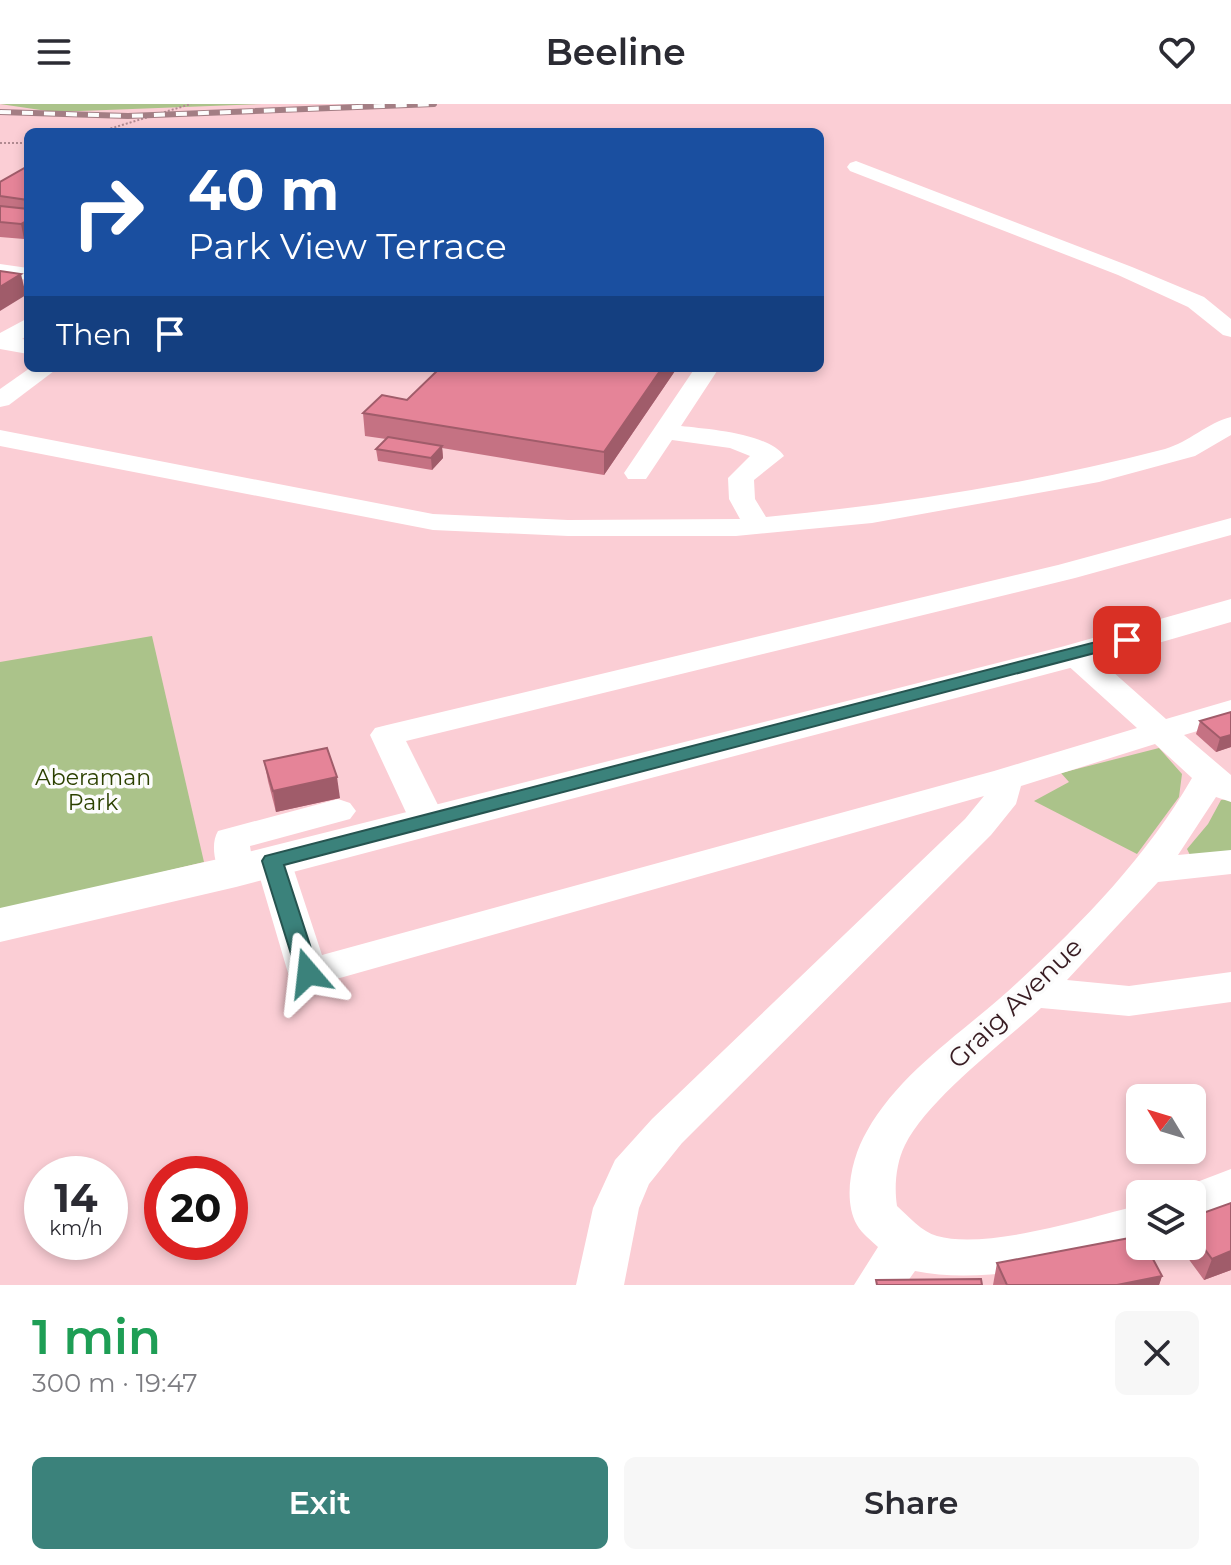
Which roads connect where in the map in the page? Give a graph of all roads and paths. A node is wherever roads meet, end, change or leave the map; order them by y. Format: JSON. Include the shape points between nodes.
{"nodes":[{"id":1,"x":191,"y":104,"type":"edge"},
{"id":2,"x":112,"y":128,"type":"edge"},
{"id":3,"x":0,"y":143,"type":"edge"},
{"id":4,"x":24,"y":143,"type":"edge"},
{"id":5,"x":856,"y":167,"type":"dead end"},
{"id":6,"x":0,"y":270,"type":"edge"},
{"id":7,"x":24,"y":273,"type":"edge"},
{"id":8,"x":24,"y":328,"type":"edge"},
{"id":9,"x":1231,"y":330,"type":"edge"},
{"id":10,"x":24,"y":346,"type":"edge"},
{"id":11,"x":40,"y":372,"type":"edge"},
{"id":12,"x":704,"y":372,"type":"edge"},
{"id":13,"x":0,"y":400,"type":"edge"},
{"id":14,"x":1231,"y":425,"type":"edge"},
{"id":15,"x":665,"y":431,"type":"junction"},
{"id":16,"x":0,"y":438,"type":"edge"},
{"id":17,"x":637,"y":473,"type":"dead end"},
{"id":18,"x":757,"y":526,"type":"junction"},
{"id":19,"x":1231,"y":526,"type":"edge"},
{"id":20,"x":1231,"y":610,"type":"edge"},
{"id":21,"x":1075,"y":655,"type":"junction"},
{"id":22,"x":1231,"y":710,"type":"edge"},
{"id":23,"x":1162,"y":731,"type":"junction"},
{"id":24,"x":1006,"y":779,"type":"junction"},
{"id":25,"x":1220,"y":783,"type":"edge"},
{"id":26,"x":338,"y":811,"type":"dead end"},
{"id":27,"x":428,"y":821,"type":"junction"},
{"id":28,"x":1231,"y":862,"type":"edge"},
{"id":29,"x":237,"y":870,"type":"junction"},
{"id":30,"x":1147,"y":871,"type":"junction"},
{"id":31,"x":0,"y":925,"type":"edge"},
{"id":32,"x":1231,"y":987,"type":"edge"},
{"id":33,"x":1033,"y":992,"type":"junction"},
{"id":34,"x":1231,"y":1188,"type":"edge"},
{"id":35,"x":1206,"y":1198,"type":"edge"},
{"id":36,"x":1126,"y":1229,"type":"edge"},
{"id":37,"x":904,"y":1241,"type":"junction"},
{"id":38,"x":600,"y":1285,"type":"edge"},
{"id":39,"x":878,"y":1285,"type":"edge"}],
"edges":[{"from":1,"to":2,"type":"path"},
{"from":3,"to":4,"type":"path"},
{"from":5,"to":9,"type":"street","via":[[1125,271],[1196,302]]},
{"from":6,"to":7,"type":"street"},
{"from":8,"to":10,"type":"street","via":[[1,342]]},
{"from":11,"to":13,"type":"street"},
{"from":12,"to":15,"type":"street"},
{"from":14,"to":18,"type":"street","via":[[1186,451],[1099,474],[872,515]]},
{"from":15,"to":17,"type":"street"},
{"from":15,"to":18,"type":"street","via":[[736,441],[771,456],[741,478],[742,499]]},
{"from":16,"to":18,"type":"street","via":[[433,522],[568,528]]},
{"from":19,"to":27,"type":"street","via":[[1065,572],[387,735]]},
{"from":20,"to":21,"type":"main road"},
{"from":21,"to":23,"type":"street"},
{"from":21,"to":27,"type":"main road"},
{"from":22,"to":23,"type":"street"},
{"from":23,"to":24,"type":"street"},
{"from":23,"to":25,"type":"street"},
{"from":24,"to":29,"type":"street","via":[[308,973]]},
{"from":24,"to":38,"type":"street","via":[[999,804],[978,827],[667,1131],[631,1173],[616,1208]]},
{"from":25,"to":30,"type":"street","name":"Graig Avenue"},
{"from":26,"to":29,"type":"street","via":[[231,839]]},
{"from":27,"to":29,"type":"main road"},
{"from":28,"to":30,"type":"street"},
{"from":29,"to":31,"type":"main road"},
{"from":30,"to":33,"type":"street","name":"Graig Avenue"},
{"from":32,"to":33,"type":"street","via":[[1129,1001]]},
{"from":33,"to":37,"type":"street","name":"Graig Avenue","via":[[912,1100],[883,1142],[872,1186],[875,1215]]},
{"from":34,"to":35,"type":"street"},
{"from":36,"to":37,"type":"street","via":[[986,1259],[929,1256]]},
{"from":37,"to":39,"type":"street"}]}
